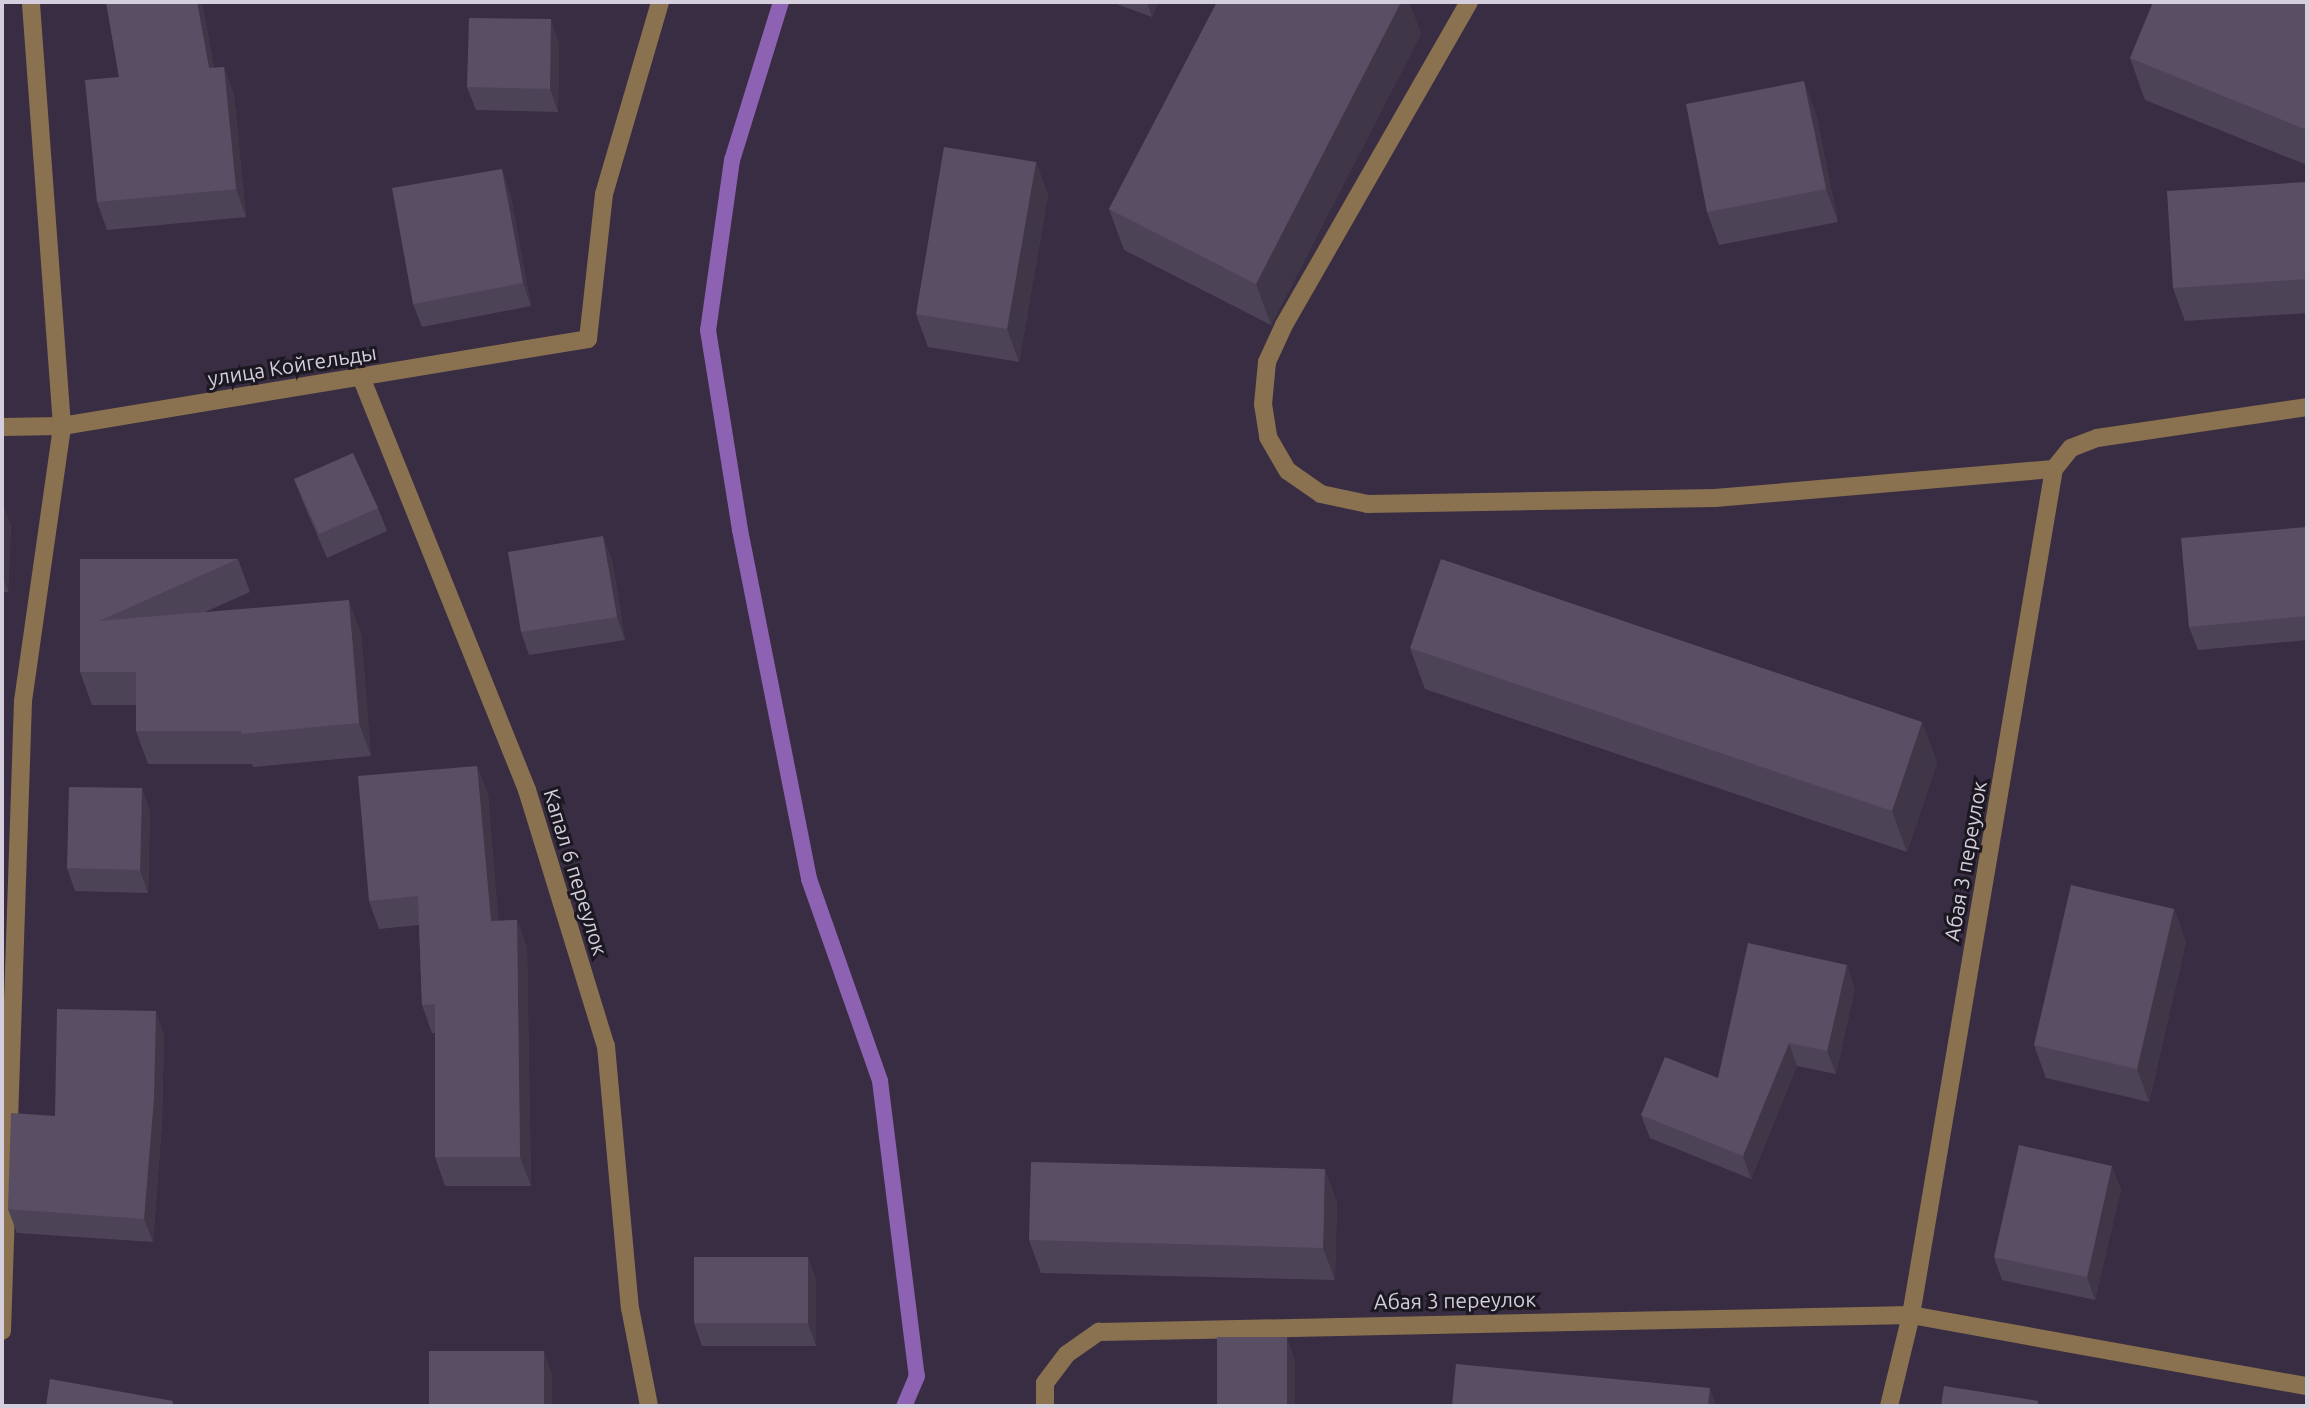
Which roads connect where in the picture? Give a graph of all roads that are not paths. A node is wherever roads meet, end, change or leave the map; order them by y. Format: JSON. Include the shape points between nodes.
{"nodes":[{"id":1,"x":31,"y":2,"type":"edge"},
{"id":2,"x":660,"y":2,"type":"edge"},
{"id":3,"x":1469,"y":2,"type":"edge"},
{"id":4,"x":361,"y":377,"type":"junction"},
{"id":5,"x":2307,"y":407,"type":"edge"},
{"id":6,"x":62,"y":426,"type":"junction"},
{"id":7,"x":2,"y":427,"type":"edge"},
{"id":8,"x":2054,"y":469,"type":"junction"},
{"id":9,"x":1911,"y":1315,"type":"junction"},
{"id":10,"x":2,"y":1331,"type":"edge"},
{"id":11,"x":2307,"y":1386,"type":"edge"},
{"id":12,"x":649,"y":1406,"type":"edge"},
{"id":13,"x":1045,"y":1406,"type":"edge"},
{"id":14,"x":1889,"y":1406,"type":"edge"}],
"edges":[{"from":1,"to":6,"type":"street"},
{"from":2,"to":4,"type":"street","name":"улица Койгельды","via":[[604,194],[588,339]]},
{"from":3,"to":8,"type":"street","via":[[1267,362],[1263,404],[1268,438],[1288,471],[1321,494],[1368,504],[1716,498]]},
{"from":4,"to":6,"type":"street","name":"улица Койгельды"},
{"from":4,"to":12,"type":"street","name":"Капал 6 переулок","via":[[527,790],[606,1046],[630,1308]]},
{"from":5,"to":8,"type":"street","via":[[2097,438],[2071,448]]},
{"from":6,"to":7,"type":"street","name":"улица Койгельды"},
{"from":6,"to":10,"type":"street","via":[[23,701]]},
{"from":8,"to":9,"type":"street","name":"Абая 3 переулок"},
{"from":9,"to":11,"type":"street","name":"Абая 3 переулок"},
{"from":9,"to":13,"type":"street","name":"Абая 3 переулок","via":[[1098,1332],[1067,1354],[1045,1384]]},
{"from":9,"to":14,"type":"street","name":"Абая 3 переулок"}]}
